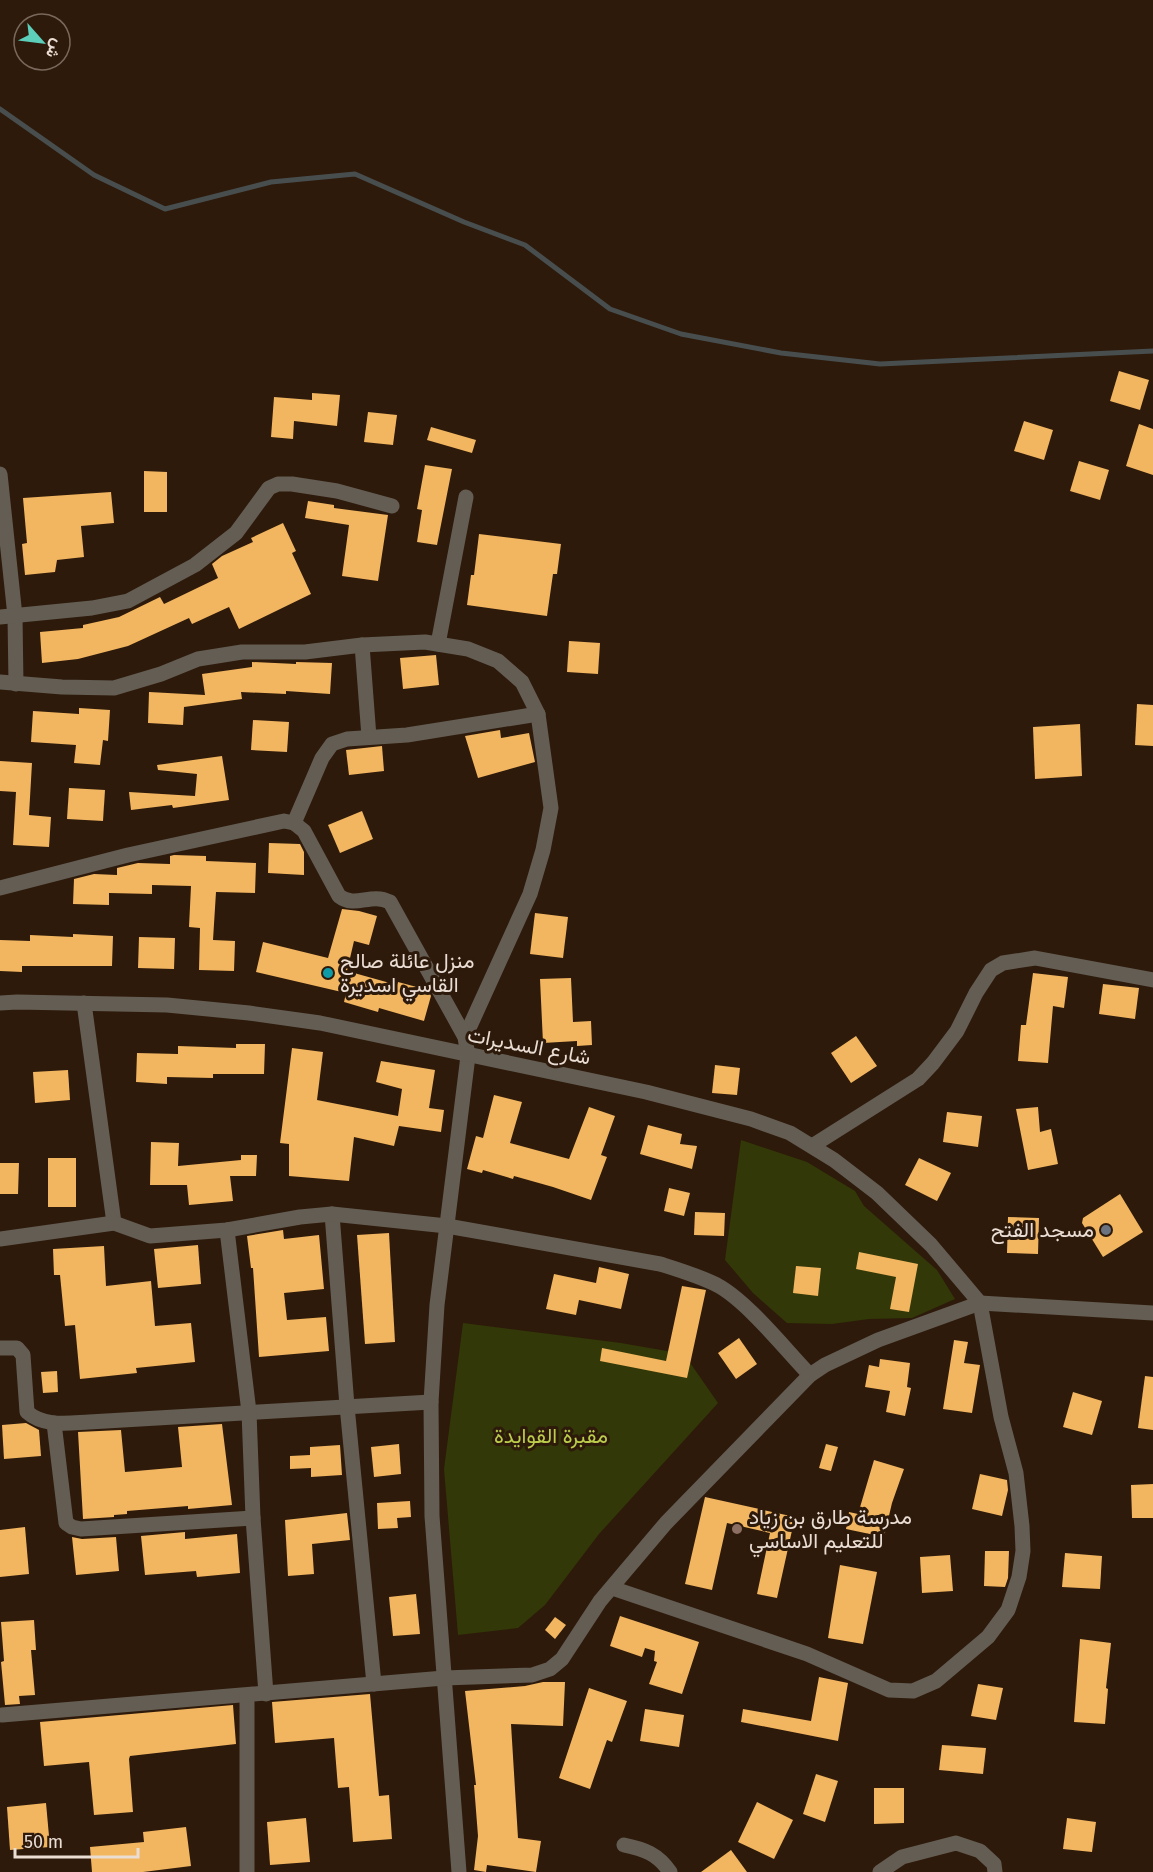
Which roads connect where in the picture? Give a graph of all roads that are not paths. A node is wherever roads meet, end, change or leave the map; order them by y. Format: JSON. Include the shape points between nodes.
{"nodes":[{"id":1,"x":0,"y":474,"type":"edge"},
{"id":2,"x":466,"y":497,"type":"dead end"},
{"id":3,"x":392,"y":506,"type":"dead end"},
{"id":4,"x":7,"y":616,"type":"edge"},
{"id":5,"x":438,"y":644,"type":"junction"},
{"id":6,"x":362,"y":645,"type":"junction"},
{"id":7,"x":0,"y":682,"type":"edge"},
{"id":8,"x":16,"y":684,"type":"junction"},
{"id":9,"x":538,"y":714,"type":"junction"},
{"id":10,"x":369,"y":737,"type":"junction"},
{"id":11,"x":294,"y":823,"type":"junction"},
{"id":12,"x":0,"y":888,"type":"edge"},
{"id":13,"x":1153,"y":980,"type":"edge"},
{"id":14,"x":0,"y":1003,"type":"edge"},
{"id":15,"x":84,"y":1003,"type":"junction"},
{"id":16,"x":465,"y":1037,"type":"junction"},
{"id":17,"x":468,"y":1056,"type":"junction"},
{"id":18,"x":812,"y":1146,"type":"junction"},
{"id":19,"x":332,"y":1214,"type":"junction"},
{"id":20,"x":114,"y":1223,"type":"junction"},
{"id":21,"x":447,"y":1226,"type":"junction"},
{"id":22,"x":226,"y":1230,"type":"junction"},
{"id":23,"x":0,"y":1239,"type":"edge"},
{"id":24,"x":980,"y":1304,"type":"junction"},
{"id":25,"x":1153,"y":1313,"type":"edge"},
{"id":26,"x":0,"y":1348,"type":"edge"},
{"id":27,"x":810,"y":1375,"type":"junction"},
{"id":28,"x":431,"y":1402,"type":"junction"},
{"id":29,"x":347,"y":1406,"type":"junction"},
{"id":30,"x":249,"y":1412,"type":"junction"},
{"id":31,"x":54,"y":1423,"type":"junction"},
{"id":32,"x":253,"y":1518,"type":"junction"},
{"id":33,"x":612,"y":1588,"type":"junction"},
{"id":34,"x":444,"y":1678,"type":"junction"},
{"id":35,"x":374,"y":1684,"type":"junction"},
{"id":36,"x":266,"y":1694,"type":"junction"},
{"id":37,"x":247,"y":1696,"type":"junction"},
{"id":38,"x":2,"y":1715,"type":"dead end"},
{"id":39,"x":624,"y":1845,"type":"dead end"},
{"id":40,"x":246,"y":1872,"type":"edge"},
{"id":41,"x":459,"y":1872,"type":"edge"},
{"id":42,"x":670,"y":1872,"type":"edge"},
{"id":43,"x":880,"y":1872,"type":"edge"},
{"id":44,"x":995,"y":1872,"type":"edge"}],
"edges":[{"from":1,"to":4,"type":"street"},
{"from":2,"to":5,"type":"street"},
{"from":3,"to":4,"type":"street","via":[[337,491],[278,484],[269,488],[236,533],[195,565],[128,601]]},
{"from":4,"to":8,"type":"street"},
{"from":5,"to":6,"type":"street"},
{"from":5,"to":9,"type":"street","via":[[468,649],[498,661],[522,681]]},
{"from":6,"to":8,"type":"street","via":[[305,652],[242,652],[198,659],[114,688]]},
{"from":6,"to":10,"type":"street"},
{"from":7,"to":8,"type":"street"},
{"from":9,"to":10,"type":"street","via":[[407,735]]},
{"from":9,"to":16,"type":"street","via":[[551,808],[543,850],[530,894]]},
{"from":10,"to":11,"type":"street","via":[[333,744],[322,758]]},
{"from":11,"to":12,"type":"street","via":[[285,821],[128,855]]},
{"from":11,"to":16,"type":"street","via":[[304,831],[345,901],[373,897],[390,902]]},
{"from":13,"to":18,"type":"street","via":[[1035,958],[1003,963],[991,970],[957,1031],[918,1079]]},
{"from":14,"to":15,"type":"street","name":"شارع السديرات"},
{"from":15,"to":17,"type":"street","name":"شارع السديرات","via":[[167,1005],[281,1017]]},
{"from":15,"to":20,"type":"street"},
{"from":16,"to":17,"type":"street"},
{"from":17,"to":18,"type":"street","name":"شارع السديرات","via":[[635,1089],[751,1119]]},
{"from":17,"to":21,"type":"street"},
{"from":18,"to":24,"type":"street","name":"شارع السديرات","via":[[877,1193],[931,1245]]},
{"from":19,"to":21,"type":"street"},
{"from":19,"to":22,"type":"street"},
{"from":19,"to":29,"type":"street"},
{"from":20,"to":22,"type":"street","via":[[150,1236]]},
{"from":20,"to":23,"type":"street"},
{"from":21,"to":27,"type":"street","via":[[660,1264],[694,1275],[718,1285],[741,1302]]},
{"from":21,"to":28,"type":"street"},
{"from":22,"to":30,"type":"street"},
{"from":24,"to":25,"type":"street"},
{"from":24,"to":27,"type":"street","via":[[878,1340]]},
{"from":24,"to":33,"type":"street","via":[[1016,1473],[1023,1551],[1008,1610],[988,1637],[936,1681],[913,1691],[889,1690],[807,1654]]},
{"from":26,"to":31,"type":"street","via":[[17,1348],[23,1355],[27,1412]]},
{"from":27,"to":33,"type":"street","via":[[666,1523]]},
{"from":28,"to":29,"type":"street"},
{"from":28,"to":34,"type":"street","via":[[432,1516]]},
{"from":29,"to":30,"type":"street"},
{"from":29,"to":35,"type":"street"},
{"from":30,"to":31,"type":"street"},
{"from":30,"to":32,"type":"street"},
{"from":31,"to":32,"type":"street","via":[[66,1522],[72,1527],[81,1530]]},
{"from":32,"to":36,"type":"street"},
{"from":33,"to":34,"type":"street","via":[[562,1659],[550,1669],[532,1675]]},
{"from":34,"to":35,"type":"street"},
{"from":34,"to":41,"type":"street"},
{"from":35,"to":36,"type":"street"},
{"from":36,"to":37,"type":"street"},
{"from":37,"to":38,"type":"street"},
{"from":37,"to":40,"type":"street"},
{"from":39,"to":42,"type":"street","via":[[652,1852]]},
{"from":43,"to":44,"type":"street","via":[[903,1857],[956,1843],[980,1851],[993,1864]]}]}
